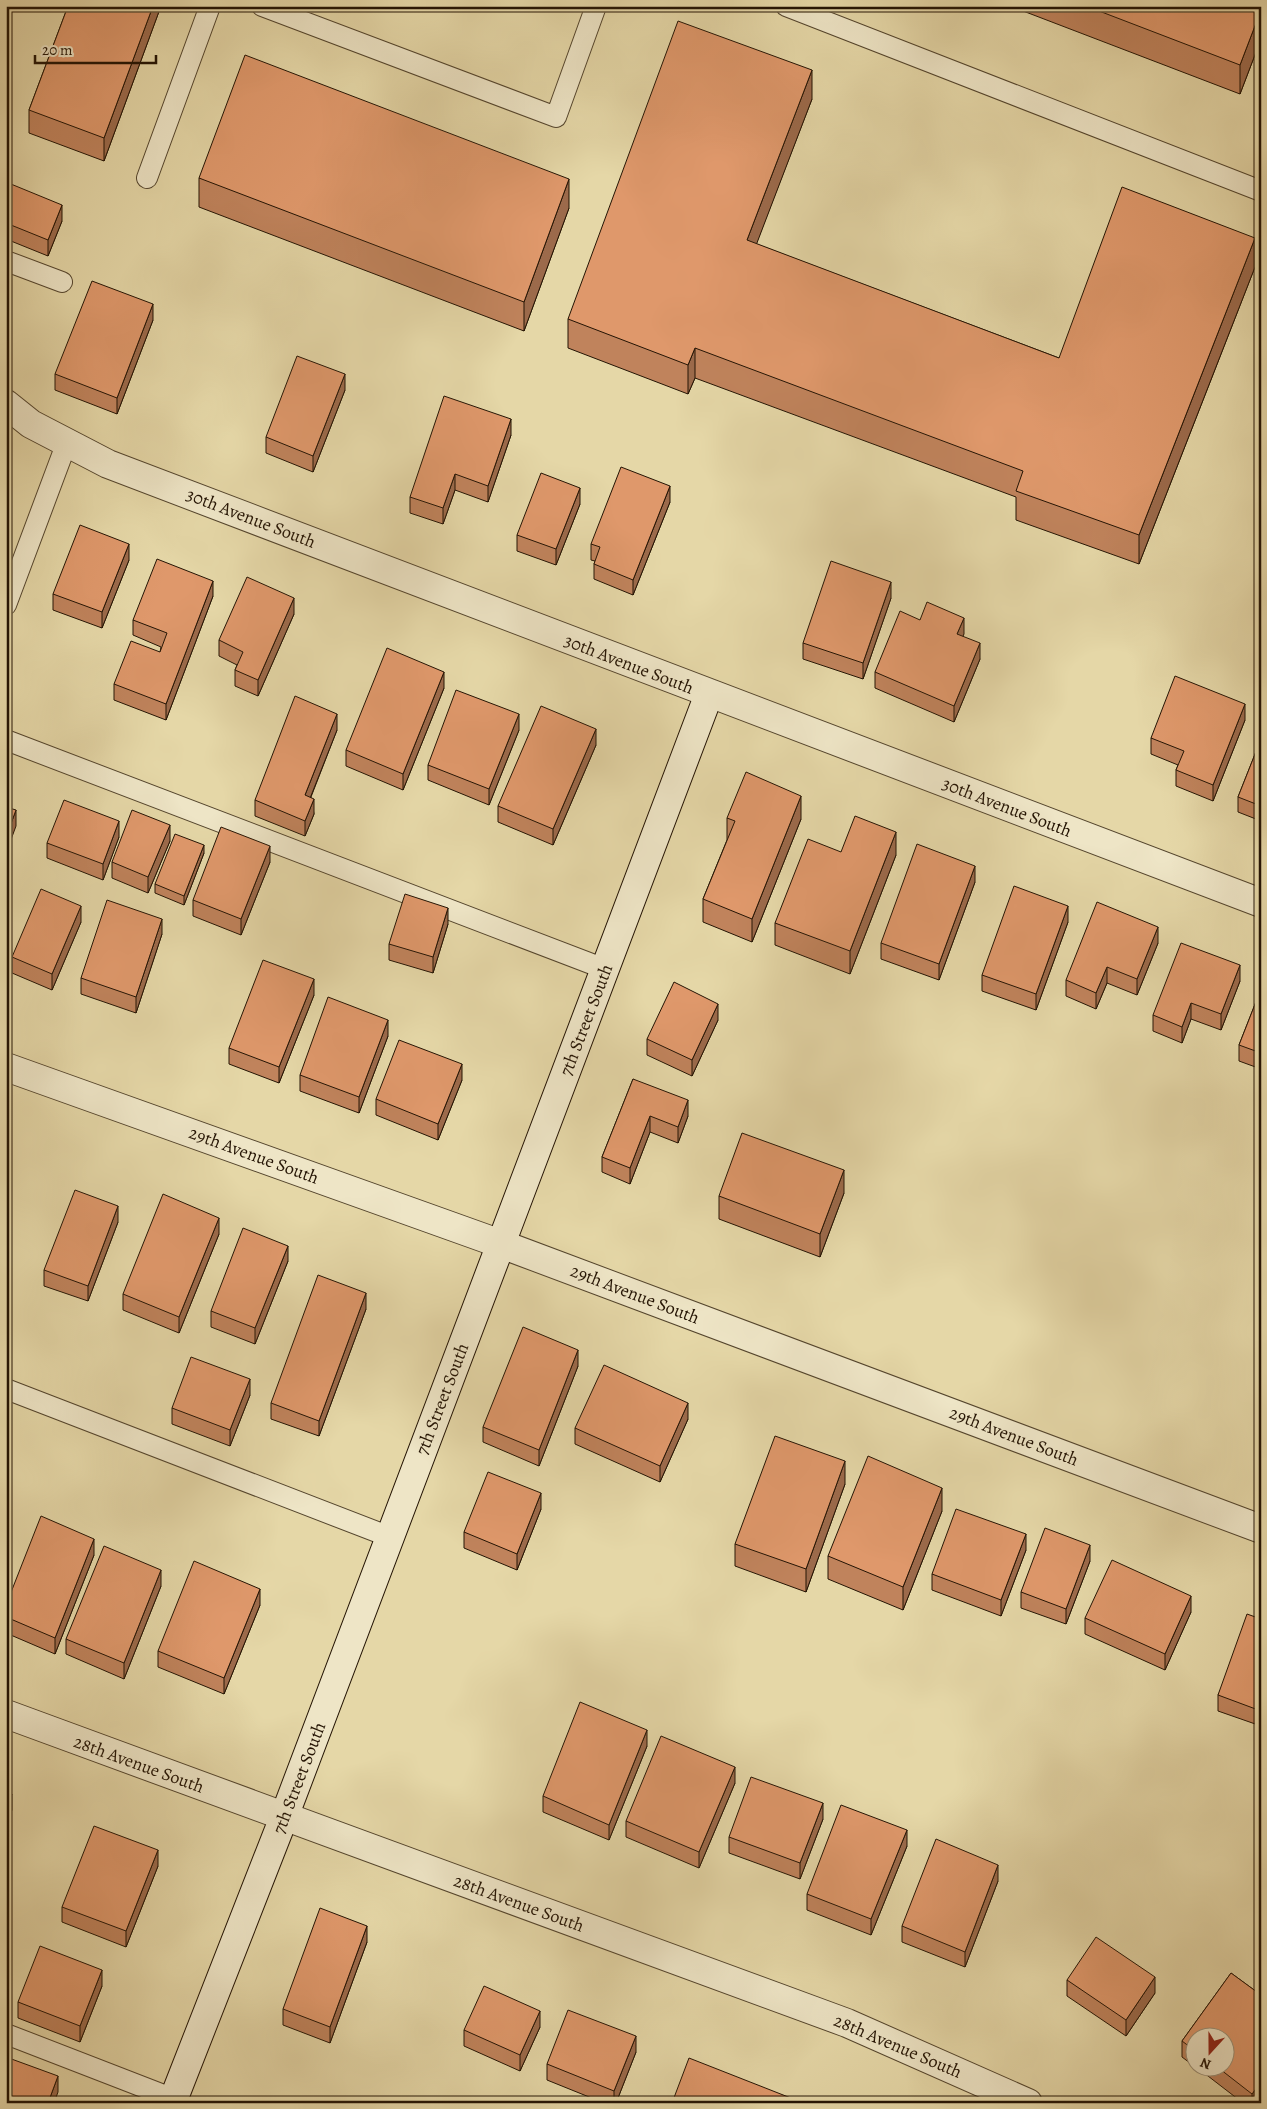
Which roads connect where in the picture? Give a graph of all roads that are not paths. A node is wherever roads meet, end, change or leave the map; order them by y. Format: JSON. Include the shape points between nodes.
{"nodes":[{"id":1,"x":210,"y":6,"type":"edge"},
{"id":2,"x":262,"y":6,"type":"edge"},
{"id":3,"x":596,"y":6,"type":"edge"},
{"id":4,"x":786,"y":6,"type":"edge"},
{"id":5,"x":147,"y":178,"type":"dead end"},
{"id":6,"x":1261,"y":191,"type":"edge"},
{"id":7,"x":6,"y":261,"type":"edge"},
{"id":8,"x":62,"y":282,"type":"dead end"},
{"id":9,"x":6,"y":404,"type":"edge"},
{"id":10,"x":67,"y":442,"type":"junction"},
{"id":11,"x":6,"y":605,"type":"edge"},
{"id":12,"x":709,"y":694,"type":"junction"},
{"id":13,"x":6,"y":740,"type":"edge"},
{"id":14,"x":1261,"y":903,"type":"edge"},
{"id":15,"x":605,"y":970,"type":"junction"},
{"id":16,"x":6,"y":1067,"type":"edge"},
{"id":17,"x":501,"y":1244,"type":"junction"},
{"id":18,"x":6,"y":1389,"type":"edge"},
{"id":19,"x":1261,"y":1529,"type":"edge"},
{"id":20,"x":390,"y":1537,"type":"junction"},
{"id":21,"x":6,"y":1714,"type":"edge"},
{"id":22,"x":284,"y":1817,"type":"junction"},
{"id":23,"x":6,"y":2034,"type":"edge"},
{"id":24,"x":173,"y":2101,"type":"edge"},
{"id":25,"x":1028,"y":2103,"type":"edge"}],
"edges":[{"from":1,"to":5,"type":"lane"},
{"from":2,"to":3,"type":"lane","via":[[556,117]]},
{"from":4,"to":6,"type":"lane"},
{"from":7,"to":8,"type":"lane"},
{"from":9,"to":10,"type":"street","name":"30th Avenue South","via":[[31,424]]},
{"from":10,"to":11,"type":"lane"},
{"from":10,"to":12,"type":"street","name":"30th Avenue South","via":[[108,464]]},
{"from":12,"to":14,"type":"street","name":"30th Avenue South"},
{"from":12,"to":15,"type":"street","name":"7th Street South"},
{"from":13,"to":15,"type":"lane"},
{"from":15,"to":17,"type":"street","name":"7th Street South"},
{"from":16,"to":17,"type":"street","name":"29th Avenue South"},
{"from":17,"to":19,"type":"street","name":"29th Avenue South"},
{"from":17,"to":20,"type":"street","name":"7th Street South"},
{"from":18,"to":20,"type":"lane"},
{"from":20,"to":22,"type":"street","name":"7th Street South"},
{"from":21,"to":22,"type":"street","name":"28th Avenue South"},
{"from":22,"to":24,"type":"street","name":"7th Street South"},
{"from":22,"to":25,"type":"street","name":"28th Avenue South","via":[[847,2023]]},
{"from":23,"to":24,"type":"lane"}]}
